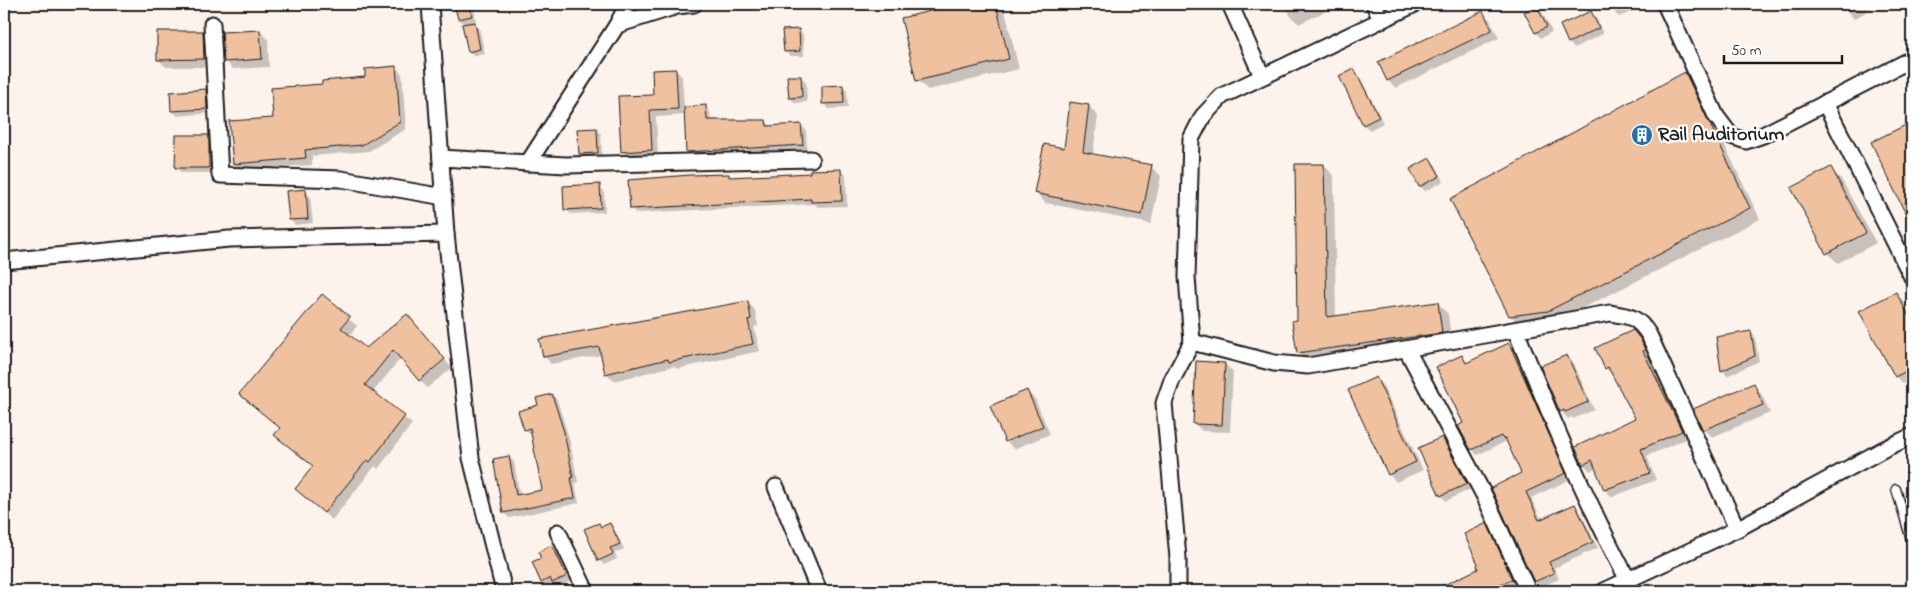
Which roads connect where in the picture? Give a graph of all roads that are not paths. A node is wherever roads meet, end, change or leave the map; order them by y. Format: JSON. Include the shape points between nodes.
{"nodes":[{"id":1,"x":430,"y":4,"type":"edge"},
{"id":2,"x":628,"y":4,"type":"edge"},
{"id":3,"x":694,"y":4,"type":"edge"},
{"id":4,"x":1230,"y":4,"type":"edge"},
{"id":5,"x":1374,"y":4,"type":"edge"},
{"id":6,"x":1415,"y":4,"type":"edge"},
{"id":7,"x":1665,"y":4,"type":"edge"},
{"id":8,"x":1381,"y":20,"type":"junction"},
{"id":9,"x":212,"y":24,"type":"dead end"},
{"id":10,"x":617,"y":25,"type":"junction"},
{"id":11,"x":1912,"y":59,"type":"edge"},
{"id":12,"x":1262,"y":76,"type":"junction"},
{"id":13,"x":1825,"y":103,"type":"junction"},
{"id":14,"x":441,"y":158,"type":"junction"},
{"id":15,"x":811,"y":159,"type":"dead end"},
{"id":16,"x":528,"y":163,"type":"junction"},
{"id":17,"x":444,"y":197,"type":"junction"},
{"id":18,"x":446,"y":234,"type":"junction"},
{"id":19,"x":4,"y":261,"type":"edge"},
{"id":20,"x":1912,"y":277,"type":"edge"},
{"id":21,"x":1516,"y":331,"type":"junction"},
{"id":22,"x":1192,"y":342,"type":"junction"},
{"id":23,"x":1407,"y":350,"type":"junction"},
{"id":24,"x":1912,"y":436,"type":"edge"},
{"id":25,"x":776,"y":487,"type":"dead end"},
{"id":26,"x":1896,"y":489,"type":"dead end"},
{"id":27,"x":1737,"y":529,"type":"junction"},
{"id":28,"x":558,"y":532,"type":"dead end"},
{"id":29,"x":1912,"y":544,"type":"edge"},
{"id":30,"x":1628,"y":580,"type":"junction"},
{"id":31,"x":504,"y":591,"type":"edge"},
{"id":32,"x":586,"y":591,"type":"edge"},
{"id":33,"x":819,"y":591,"type":"edge"},
{"id":34,"x":1178,"y":591,"type":"edge"},
{"id":35,"x":1528,"y":591,"type":"edge"},
{"id":36,"x":1604,"y":591,"type":"edge"}],
"edges":[{"from":1,"to":14,"type":"street"},
{"from":2,"to":10,"type":"street"},
{"from":3,"to":10,"type":"street","via":[[677,6]]},
{"from":4,"to":12,"type":"street"},
{"from":5,"to":8,"type":"street"},
{"from":6,"to":8,"type":"street"},
{"from":7,"to":13,"type":"street","via":[[1716,116],[1730,136],[1746,140],[1763,136]]},
{"from":8,"to":12,"type":"street"},
{"from":9,"to":17,"type":"street","via":[[220,175],[341,178]]},
{"from":10,"to":16,"type":"street"},
{"from":11,"to":13,"type":"street"},
{"from":12,"to":22,"type":"street","via":[[1222,96],[1203,116],[1191,139],[1187,277]]},
{"from":13,"to":20,"type":"street"},
{"from":14,"to":16,"type":"street"},
{"from":14,"to":17,"type":"street"},
{"from":15,"to":16,"type":"street","via":[[566,165]]},
{"from":17,"to":18,"type":"street"},
{"from":18,"to":19,"type":"street","via":[[229,239]]},
{"from":18,"to":31,"type":"street","via":[[471,458]]},
{"from":21,"to":23,"type":"street"},
{"from":21,"to":27,"type":"street","via":[[1610,313],[1629,315],[1641,323]]},
{"from":21,"to":30,"type":"street","via":[[1559,436]]},
{"from":22,"to":23,"type":"street","via":[[1274,363],[1308,366]]},
{"from":22,"to":34,"type":"street","via":[[1164,403]]},
{"from":23,"to":35,"type":"street","via":[[1485,497]]},
{"from":24,"to":27,"type":"street"},
{"from":25,"to":33,"type":"street"},
{"from":26,"to":29,"type":"lane"},
{"from":27,"to":30,"type":"street"},
{"from":28,"to":32,"type":"street"},
{"from":30,"to":36,"type":"street"}]}
